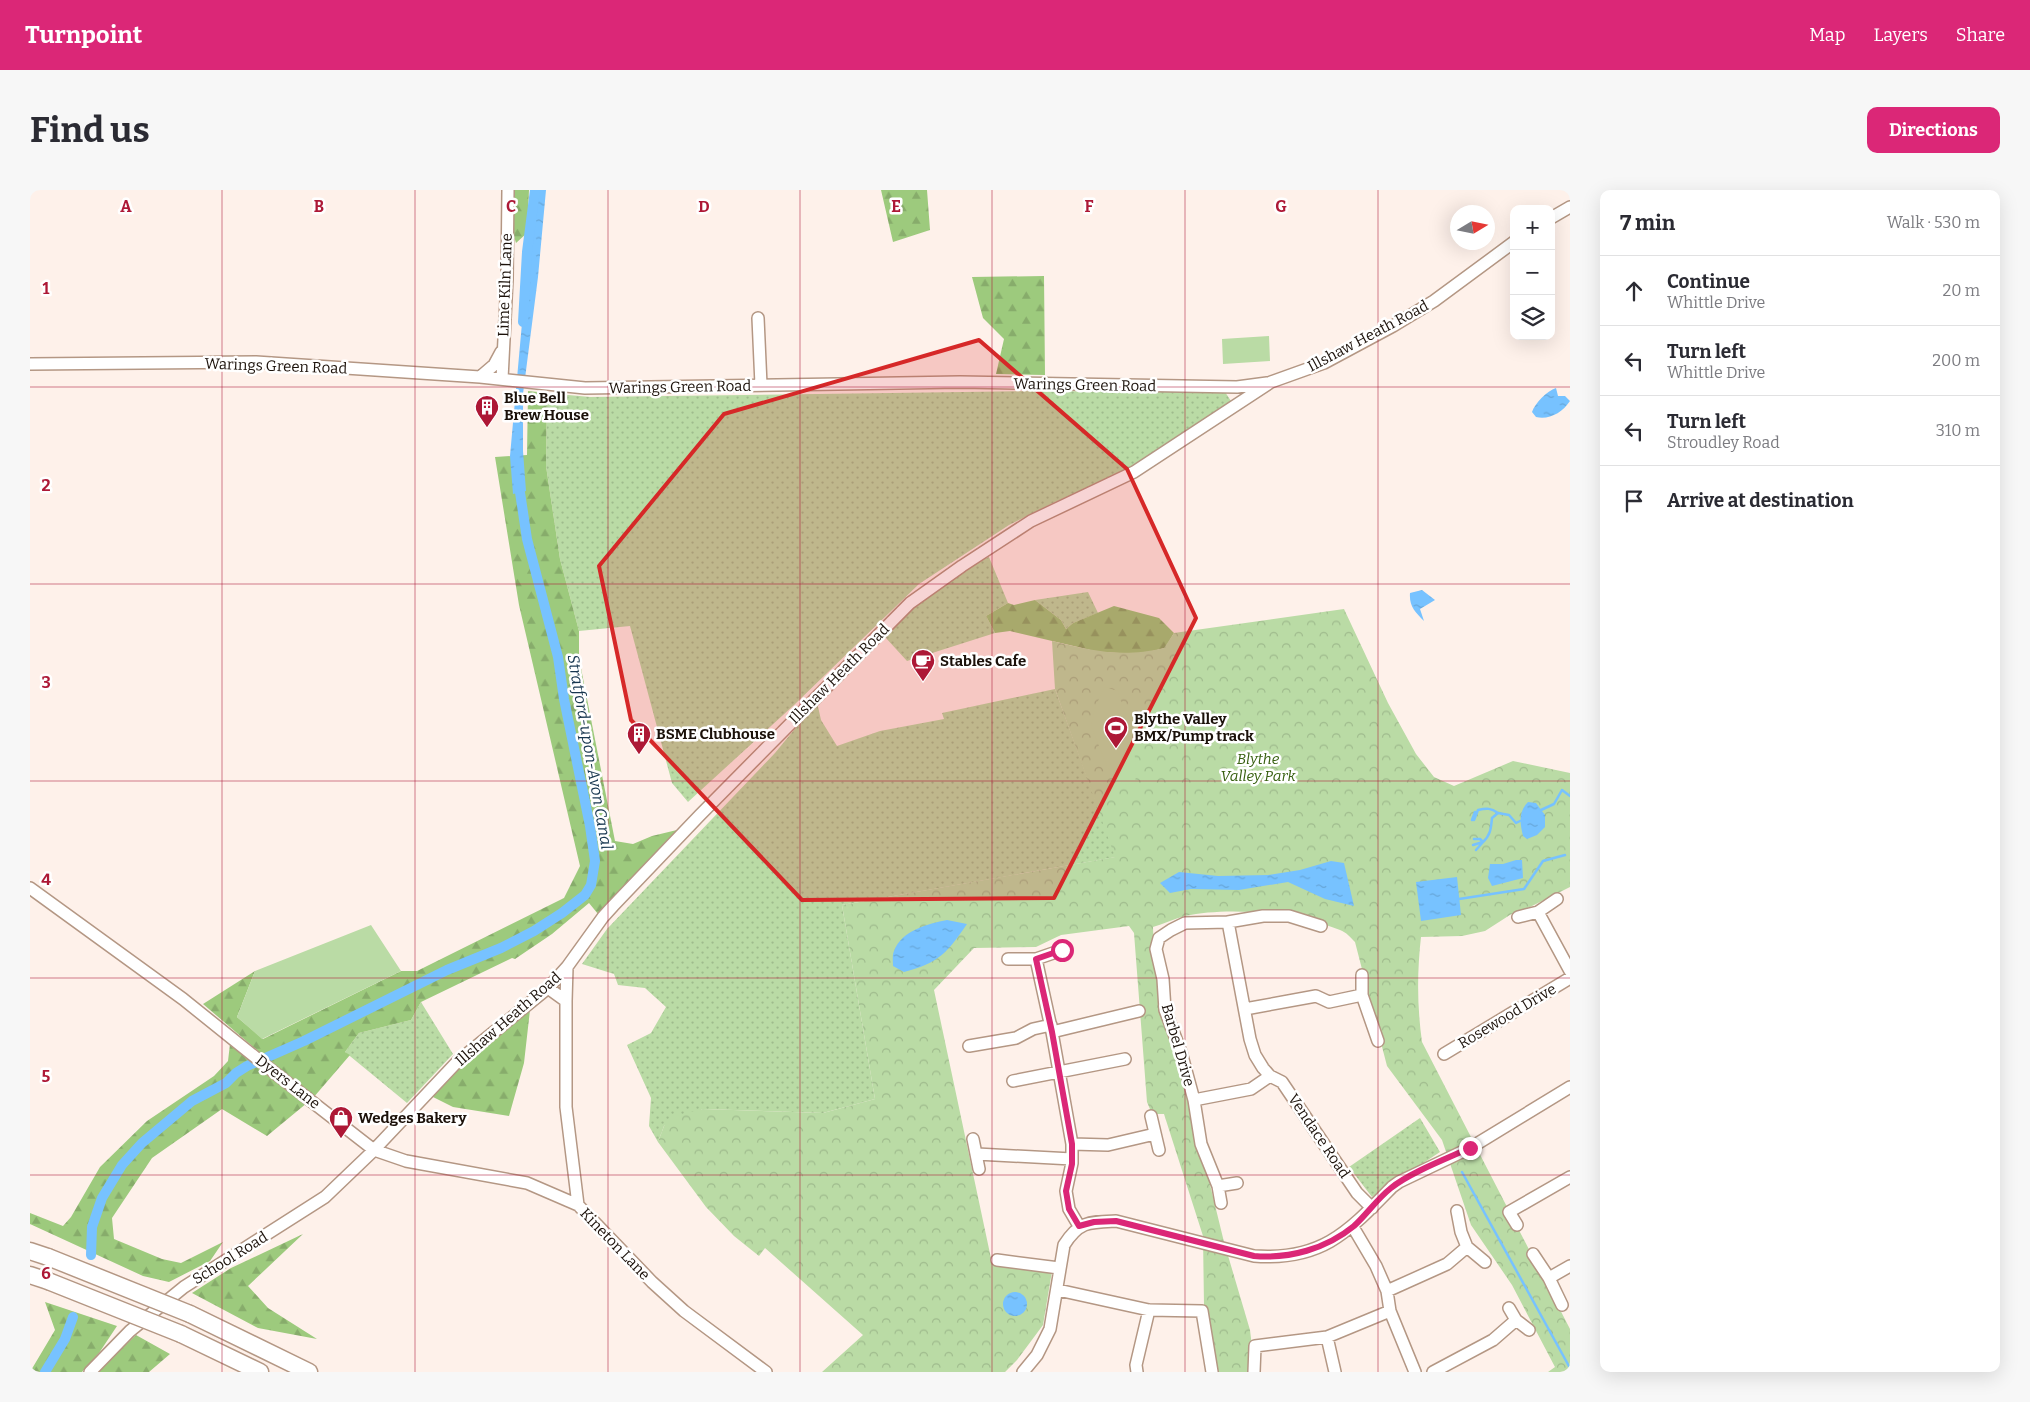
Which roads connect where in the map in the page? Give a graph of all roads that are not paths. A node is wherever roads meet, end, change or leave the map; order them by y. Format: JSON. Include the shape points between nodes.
{"nodes":[{"id":1,"x":508,"y":190,"type":"edge"},
{"id":2,"x":1570,"y":207,"type":"edge"},
{"id":3,"x":1555,"y":216,"type":"edge"},
{"id":4,"x":1510,"y":245,"type":"edge"},
{"id":5,"x":758,"y":318,"type":"dead end"},
{"id":6,"x":502,"y":350,"type":"junction"},
{"id":7,"x":30,"y":364,"type":"edge"},
{"id":8,"x":480,"y":376,"type":"junction"},
{"id":9,"x":506,"y":380,"type":"junction"},
{"id":10,"x":1271,"y":382,"type":"junction"},
{"id":11,"x":762,"y":386,"type":"junction"},
{"id":12,"x":1237,"y":387,"type":"junction"},
{"id":13,"x":1240,"y":402,"type":"junction"},
{"id":14,"x":30,"y":888,"type":"edge"},
{"id":15,"x":1556,"y":899,"type":"dead end"},
{"id":16,"x":1538,"y":912,"type":"junction"},
{"id":17,"x":1518,"y":917,"type":"dead end"},
{"id":18,"x":1228,"y":922,"type":"junction"},
{"id":19,"x":1321,"y":926,"type":"dead end"},
{"id":20,"x":1062,"y":950,"type":"dead end"},
{"id":21,"x":1008,"y":959,"type":"dead end"},
{"id":22,"x":1036,"y":959,"type":"junction"},
{"id":23,"x":567,"y":966,"type":"junction"},
{"id":24,"x":1570,"y":971,"type":"edge"},
{"id":25,"x":1362,"y":975,"type":"dead end"},
{"id":26,"x":1570,"y":978,"type":"edge"},
{"id":27,"x":548,"y":988,"type":"junction"},
{"id":28,"x":1362,"y":995,"type":"junction"},
{"id":29,"x":566,"y":1001,"type":"junction"},
{"id":30,"x":1245,"y":1009,"type":"junction"},
{"id":31,"x":1139,"y":1011,"type":"dead end"},
{"id":32,"x":1052,"y":1028,"type":"junction"},
{"id":33,"x":1378,"y":1041,"type":"dead end"},
{"id":34,"x":969,"y":1046,"type":"dead end"},
{"id":35,"x":1444,"y":1054,"type":"dead end"},
{"id":36,"x":1125,"y":1059,"type":"dead end"},
{"id":37,"x":1059,"y":1071,"type":"junction"},
{"id":38,"x":1270,"y":1076,"type":"junction"},
{"id":39,"x":1013,"y":1081,"type":"dead end"},
{"id":40,"x":1570,"y":1087,"type":"edge"},
{"id":41,"x":1194,"y":1100,"type":"junction"},
{"id":42,"x":1151,"y":1116,"type":"dead end"},
{"id":43,"x":1155,"y":1134,"type":"junction"},
{"id":44,"x":973,"y":1139,"type":"dead end"},
{"id":45,"x":1072,"y":1144,"type":"junction"},
{"id":46,"x":374,"y":1150,"type":"junction"},
{"id":47,"x":1159,"y":1150,"type":"dead end"},
{"id":48,"x":977,"y":1154,"type":"junction"},
{"id":49,"x":1072,"y":1159,"type":"junction"},
{"id":50,"x":979,"y":1169,"type":"dead end"},
{"id":51,"x":1570,"y":1177,"type":"edge"},
{"id":52,"x":1237,"y":1182,"type":"dead end"},
{"id":53,"x":1218,"y":1186,"type":"junction"},
{"id":54,"x":1503,"y":1202,"type":"dead end"},
{"id":55,"x":1221,"y":1203,"type":"dead end"},
{"id":56,"x":578,"y":1205,"type":"junction"},
{"id":57,"x":1372,"y":1208,"type":"junction"},
{"id":58,"x":1457,"y":1210,"type":"dead end"},
{"id":59,"x":1509,"y":1212,"type":"junction"},
{"id":60,"x":1517,"y":1225,"type":"dead end"},
{"id":61,"x":1079,"y":1226,"type":"junction"},
{"id":62,"x":1353,"y":1227,"type":"junction"},
{"id":63,"x":1467,"y":1247,"type":"junction"},
{"id":64,"x":30,"y":1251,"type":"edge"},
{"id":65,"x":1533,"y":1254,"type":"dead end"},
{"id":66,"x":997,"y":1260,"type":"dead end"},
{"id":67,"x":1485,"y":1262,"type":"dead end"},
{"id":68,"x":1570,"y":1266,"type":"edge"},
{"id":69,"x":1059,"y":1268,"type":"junction"},
{"id":70,"x":30,"y":1275,"type":"edge"},
{"id":71,"x":1549,"y":1278,"type":"junction"},
{"id":72,"x":1058,"y":1290,"type":"junction"},
{"id":73,"x":1387,"y":1291,"type":"junction"},
{"id":74,"x":1562,"y":1305,"type":"dead end"},
{"id":75,"x":1509,"y":1308,"type":"dead end"},
{"id":76,"x":1149,"y":1310,"type":"junction"},
{"id":77,"x":1390,"y":1311,"type":"junction"},
{"id":78,"x":1516,"y":1320,"type":"junction"},
{"id":79,"x":1528,"y":1330,"type":"dead end"},
{"id":80,"x":1327,"y":1337,"type":"junction"},
{"id":81,"x":90,"y":1372,"type":"edge"},
{"id":82,"x":260,"y":1372,"type":"edge"},
{"id":83,"x":309,"y":1372,"type":"edge"},
{"id":84,"x":766,"y":1372,"type":"edge"},
{"id":85,"x":1023,"y":1372,"type":"edge"},
{"id":86,"x":1137,"y":1372,"type":"edge"},
{"id":87,"x":1212,"y":1372,"type":"edge"},
{"id":88,"x":1254,"y":1372,"type":"edge"},
{"id":89,"x":1335,"y":1372,"type":"edge"},
{"id":90,"x":1415,"y":1372,"type":"edge"},
{"id":91,"x":1433,"y":1372,"type":"edge"}],
"edges":[{"from":1,"to":6,"type":"street","name":"Lime Kiln Lane"},
{"from":2,"to":3,"type":"street"},
{"from":4,"to":10,"type":"street","name":"Illshaw Heath Road","via":[[1394,326],[1324,362]]},
{"from":5,"to":11,"type":"street"},
{"from":6,"to":8,"type":"street","name":"Lime Kiln Lane","via":[[494,365]]},
{"from":6,"to":9,"type":"street","name":"Lime Kiln Lane"},
{"from":7,"to":8,"type":"street","name":"Warings Green Road","via":[[256,362]]},
{"from":8,"to":9,"type":"street","name":"Warings Green Road"},
{"from":9,"to":11,"type":"street","name":"Warings Green Road","via":[[585,388]]},
{"from":10,"to":12,"type":"street","name":"Warings Green Road"},
{"from":10,"to":13,"type":"street","name":"Illshaw Heath Road"},
{"from":11,"to":12,"type":"street","name":"Warings Green Road","via":[[960,382]]},
{"from":12,"to":13,"type":"street"},
{"from":13,"to":23,"type":"street","name":"Illshaw Heath Road","via":[[1134,472],[1031,521],[910,602],[613,906]]},
{"from":14,"to":46,"type":"street","name":"Dyers Lane","via":[[183,999]]},
{"from":15,"to":16,"type":"street"},
{"from":16,"to":17,"type":"street"},
{"from":16,"to":24,"type":"street"},
{"from":18,"to":19,"type":"street","name":"Barbel Drive","via":[[1289,916]]},
{"from":18,"to":30,"type":"street","name":"Vendace Road"},
{"from":18,"to":41,"type":"street","name":"Barbel Drive","via":[[1185,923],[1160,938],[1156,949],[1166,1010]]},
{"from":20,"to":22,"type":"street"},
{"from":21,"to":22,"type":"street"},
{"from":22,"to":32,"type":"street"},
{"from":23,"to":27,"type":"street","name":"Illshaw Heath Road"},
{"from":23,"to":29,"type":"street","name":"Kineton Lane"},
{"from":25,"to":28,"type":"street"},
{"from":26,"to":35,"type":"street","name":"Rosewood Drive"},
{"from":27,"to":29,"type":"street"},
{"from":27,"to":46,"type":"street","name":"Illshaw Heath Road","via":[[457,1062]]},
{"from":28,"to":30,"type":"street","via":[[1329,1002],[1316,996]]},
{"from":28,"to":33,"type":"street"},
{"from":29,"to":56,"type":"street","name":"Kineton Lane","via":[[566,1107]]},
{"from":30,"to":38,"type":"street","name":"Vendace Road","via":[[1255,1056]]},
{"from":31,"to":32,"type":"street"},
{"from":32,"to":34,"type":"street","via":[[1033,1029],[1016,1038]]},
{"from":32,"to":37,"type":"street"},
{"from":36,"to":37,"type":"street"},
{"from":37,"to":39,"type":"street"},
{"from":37,"to":45,"type":"street"},
{"from":38,"to":41,"type":"street","via":[[1252,1089]]},
{"from":38,"to":57,"type":"street","name":"Vendace Road","via":[[1282,1082],[1296,1100],[1357,1193]]},
{"from":40,"to":57,"type":"street","via":[[1470,1148],[1399,1182]]},
{"from":41,"to":53,"type":"street","name":"Barbel Drive","via":[[1200,1144]]},
{"from":42,"to":43,"type":"street"},
{"from":43,"to":45,"type":"street","via":[[1108,1146]]},
{"from":43,"to":47,"type":"street"},
{"from":44,"to":48,"type":"street"},
{"from":45,"to":49,"type":"street"},
{"from":46,"to":56,"type":"street","name":"Dyers Lane","via":[[406,1161],[527,1183]]},
{"from":46,"to":81,"type":"street","name":"School Road","via":[[325,1197],[184,1287],[130,1332]]},
{"from":48,"to":49,"type":"street"},
{"from":48,"to":50,"type":"street"},
{"from":49,"to":61,"type":"street","via":[[1066,1191],[1069,1209]]},
{"from":51,"to":59,"type":"street"},
{"from":52,"to":53,"type":"street"},
{"from":53,"to":55,"type":"street","name":"Barbel Drive"},
{"from":54,"to":59,"type":"street"},
{"from":56,"to":84,"type":"street","name":"Kineton Lane","via":[[684,1311]]},
{"from":57,"to":62,"type":"street"},
{"from":58,"to":63,"type":"street"},
{"from":59,"to":60,"type":"street"},
{"from":61,"to":62,"type":"street","via":[[1116,1221],[1254,1256],[1271,1257],[1315,1249]]},
{"from":61,"to":69,"type":"street","via":[[1064,1245]]},
{"from":62,"to":73,"type":"street"},
{"from":63,"to":67,"type":"street"},
{"from":63,"to":73,"type":"street","via":[[1447,1264]]},
{"from":64,"to":83,"type":"highway","bridge":true,"via":[[190,1314]]},
{"from":65,"to":71,"type":"street"},
{"from":66,"to":69,"type":"street"},
{"from":68,"to":71,"type":"street"},
{"from":69,"to":72,"type":"street"},
{"from":70,"to":82,"type":"highway","bridge":true,"via":[[181,1334]]},
{"from":71,"to":74,"type":"street"},
{"from":72,"to":76,"type":"street"},
{"from":72,"to":85,"type":"street","via":[[1050,1329],[1037,1355]]},
{"from":73,"to":77,"type":"street"},
{"from":75,"to":78,"type":"street"},
{"from":76,"to":86,"type":"street"},
{"from":76,"to":87,"type":"street","via":[[1202,1311]]},
{"from":77,"to":80,"type":"street"},
{"from":77,"to":90,"type":"street"},
{"from":78,"to":79,"type":"street"},
{"from":78,"to":91,"type":"street","via":[[1493,1340]]},
{"from":80,"to":88,"type":"street","via":[[1255,1346]]},
{"from":80,"to":89,"type":"street"}]}
